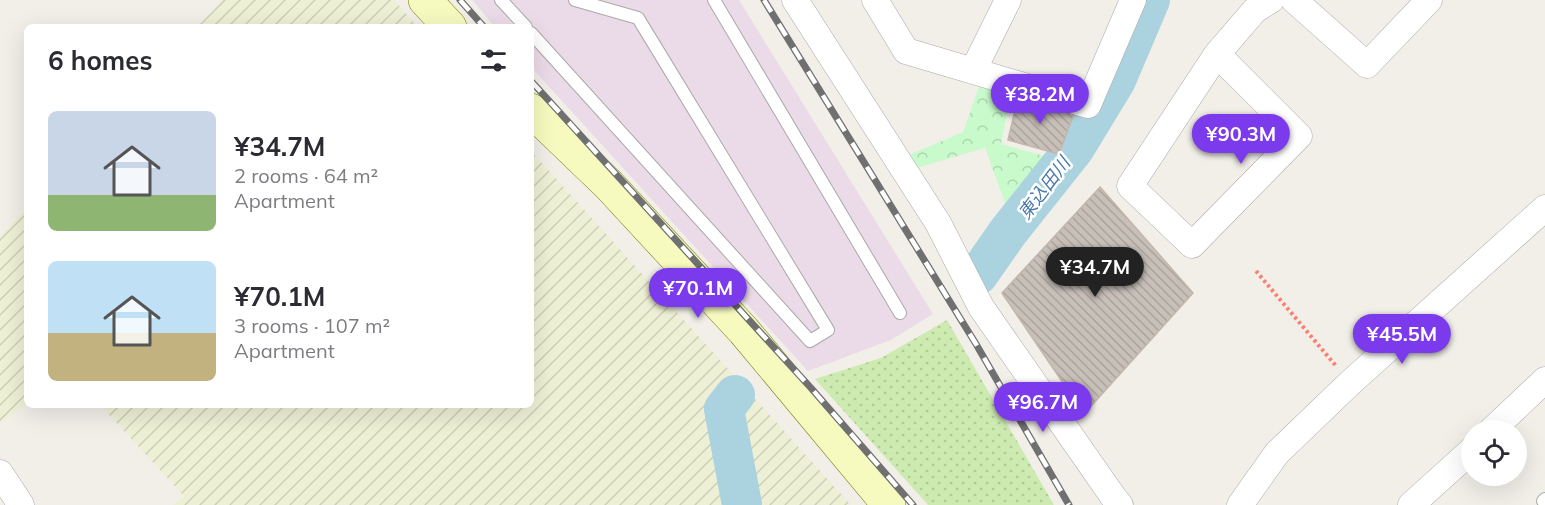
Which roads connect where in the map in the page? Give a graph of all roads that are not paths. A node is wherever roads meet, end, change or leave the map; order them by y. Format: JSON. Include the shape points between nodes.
{"nodes":[{"id":1,"x":425,"y":0,"type":"edge"},
{"id":2,"x":501,"y":0,"type":"edge"},
{"id":3,"x":574,"y":0,"type":"edge"},
{"id":4,"x":714,"y":0,"type":"edge"},
{"id":5,"x":795,"y":0,"type":"edge"},
{"id":6,"x":1008,"y":0,"type":"edge"},
{"id":7,"x":1133,"y":0,"type":"edge"},
{"id":8,"x":1271,"y":0,"type":"edge"},
{"id":9,"x":1294,"y":0,"type":"edge"},
{"id":10,"x":1429,"y":0,"type":"edge"},
{"id":11,"x":876,"y":1,"type":"edge"},
{"id":12,"x":447,"y":24,"type":"edge"},
{"id":13,"x":523,"y":24,"type":"edge"},
{"id":14,"x":534,"y":36,"type":"edge"},
{"id":15,"x":1217,"y":54,"type":"junction"},
{"id":16,"x":973,"y":70,"type":"junction"},
{"id":17,"x":534,"y":113,"type":"edge"},
{"id":18,"x":1545,"y":208,"type":"edge"},
{"id":19,"x":900,"y":313,"type":"dead end"},
{"id":20,"x":1545,"y":380,"type":"edge"},
{"id":21,"x":1503,"y":420,"type":"edge"},
{"id":22,"x":1461,"y":460,"type":"edge"},
{"id":23,"x":0,"y":473,"type":"edge"},
{"id":24,"x":21,"y":505,"type":"edge"},
{"id":25,"x":889,"y":505,"type":"edge"},
{"id":26,"x":1120,"y":505,"type":"edge"},
{"id":27,"x":1240,"y":505,"type":"edge"},
{"id":28,"x":1411,"y":505,"type":"edge"}],
"edges":[{"from":1,"to":12,"type":"street"},
{"from":2,"to":13,"type":"lane"},
{"from":3,"to":14,"type":"lane","via":[[638,18],[828,330],[810,341]]},
{"from":4,"to":19,"type":"lane"},
{"from":5,"to":26,"type":"street","via":[[938,223],[981,306]]},
{"from":6,"to":16,"type":"street"},
{"from":7,"to":16,"type":"street","via":[[1088,105]]},
{"from":8,"to":15,"type":"street","via":[[1255,10]]},
{"from":9,"to":10,"type":"street","via":[[1367,65]]},
{"from":11,"to":16,"type":"street","via":[[906,51]]},
{"from":15,"to":15,"type":"street","via":[[1130,186],[1192,245],[1299,136]]},
{"from":17,"to":25,"type":"street","via":[[609,185],[736,323]]},
{"from":18,"to":27,"type":"street","via":[[1277,453]]},
{"from":20,"to":21,"type":"street"},
{"from":22,"to":28,"type":"street"},
{"from":23,"to":24,"type":"street"}]}
